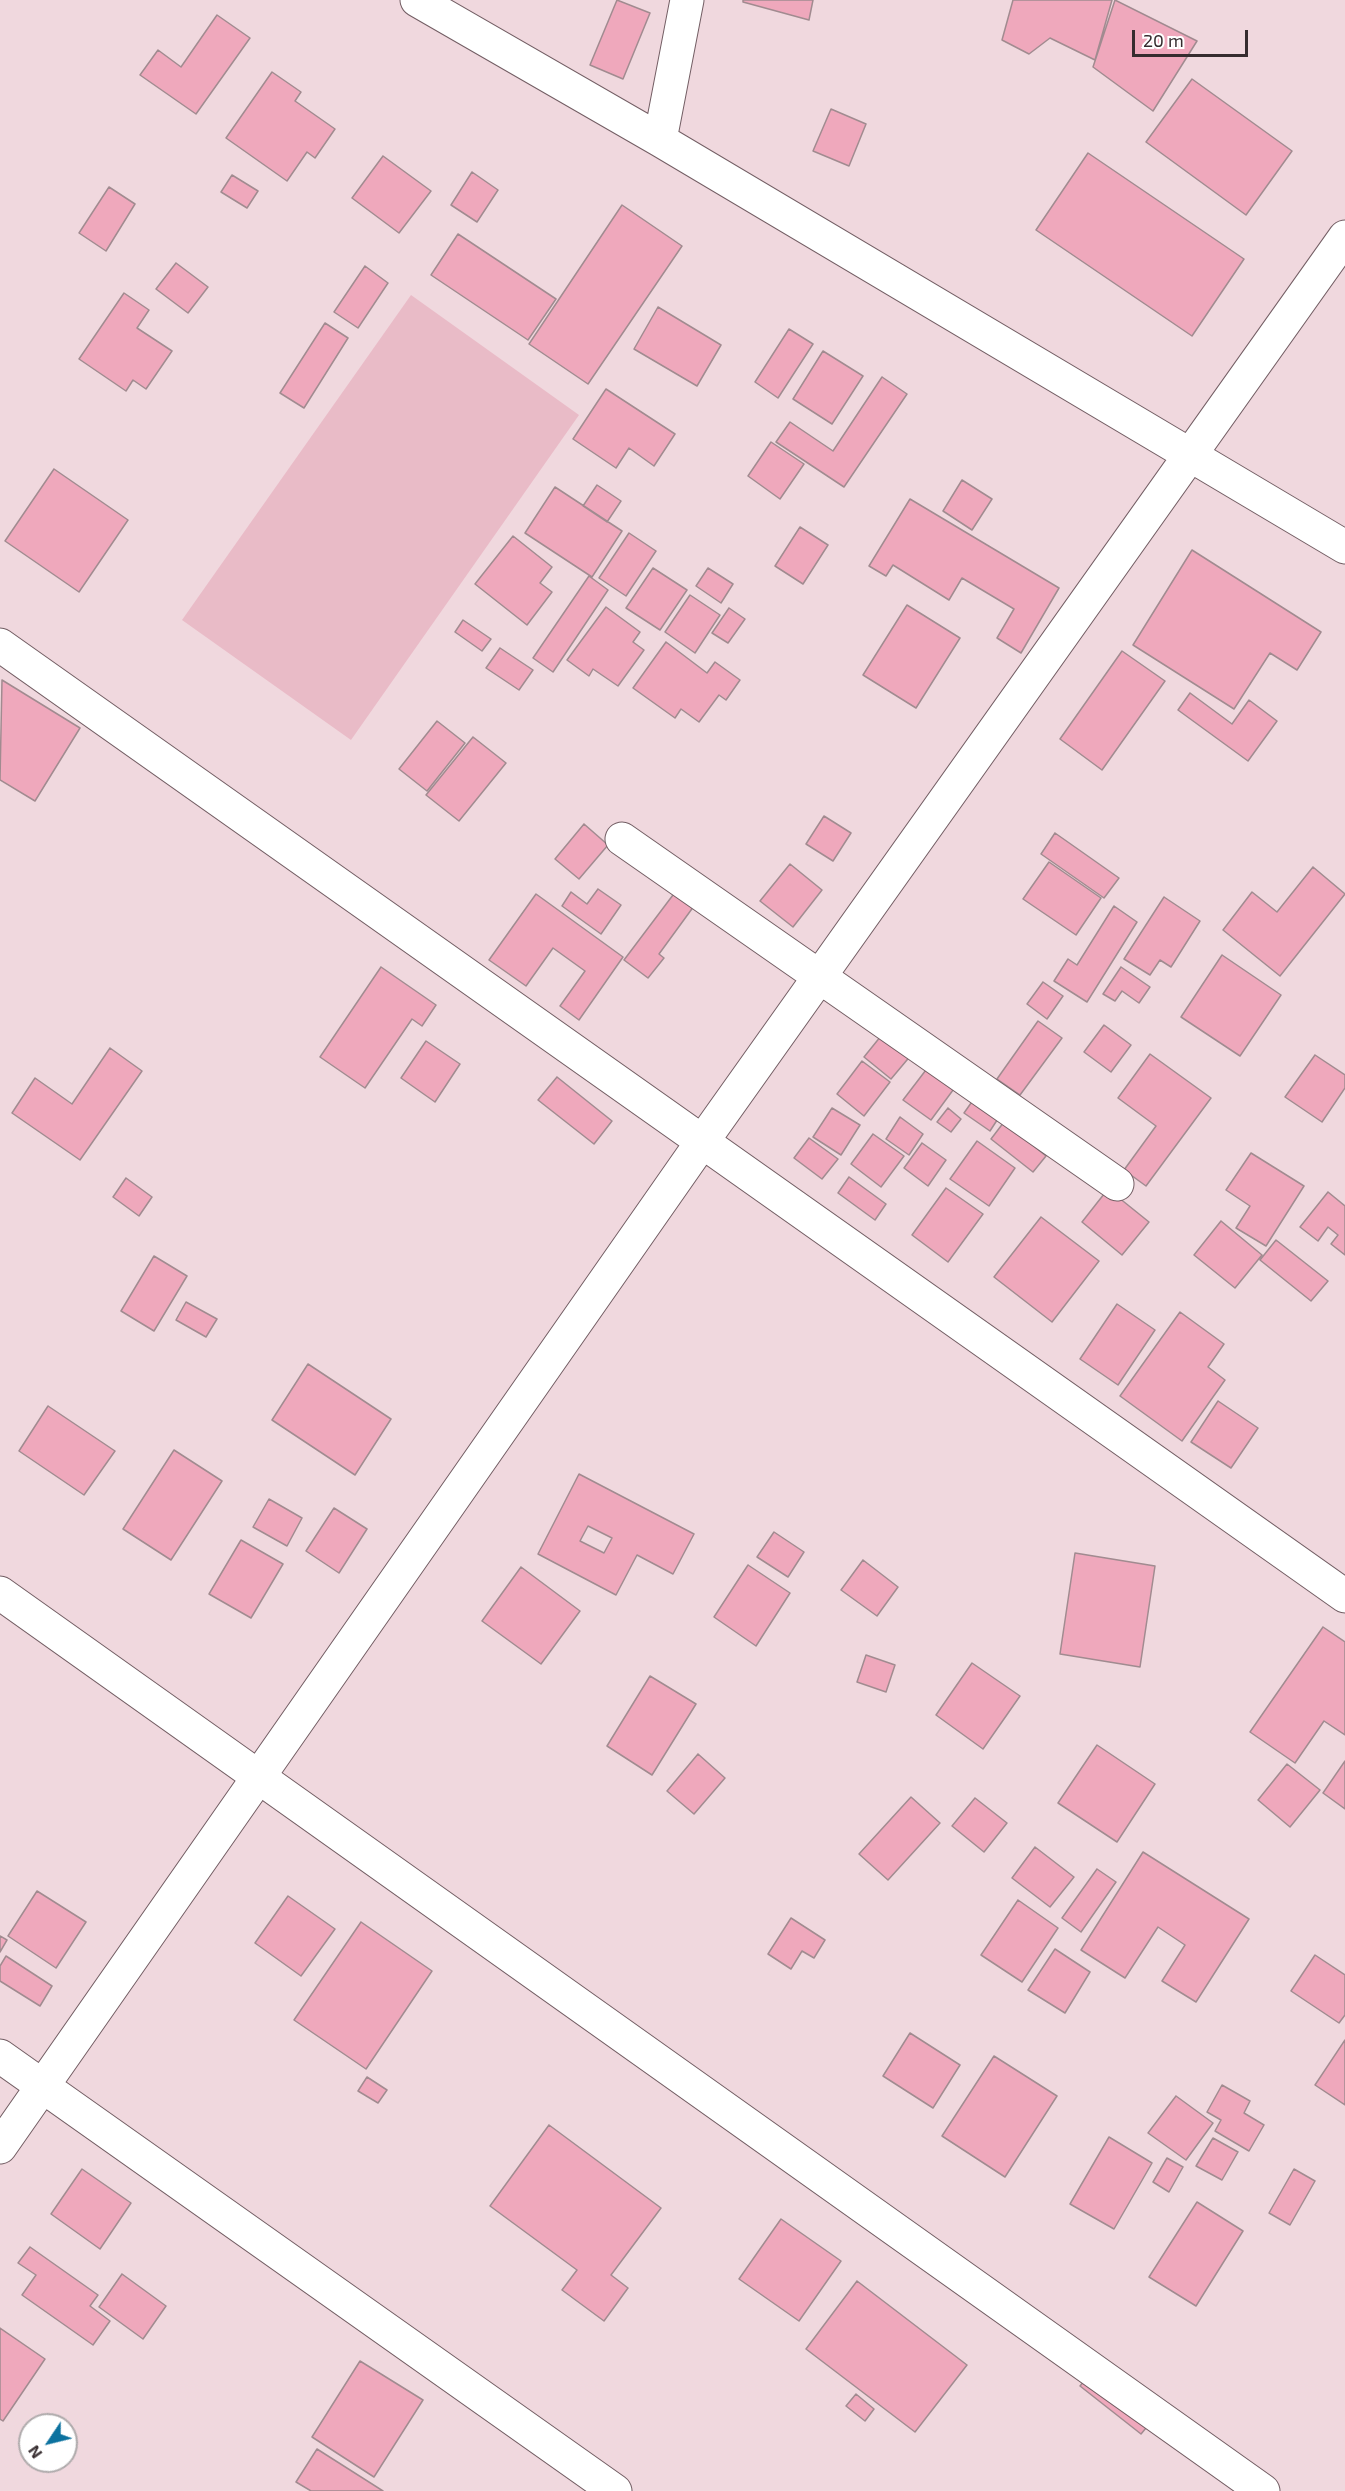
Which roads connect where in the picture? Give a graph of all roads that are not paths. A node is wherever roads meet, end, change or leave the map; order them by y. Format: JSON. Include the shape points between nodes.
{"nodes":[{"id":1,"x":417,"y":0,"type":"edge"},
{"id":2,"x":687,"y":0,"type":"edge"},
{"id":3,"x":660,"y":140,"type":"junction"},
{"id":4,"x":1345,"y":237,"type":"edge"},
{"id":5,"x":1191,"y":455,"type":"junction"},
{"id":6,"x":1345,"y":547,"type":"edge"},
{"id":7,"x":0,"y":645,"type":"edge"},
{"id":8,"x":622,"y":839,"type":"dead end"},
{"id":9,"x":818,"y":978,"type":"junction"},
{"id":10,"x":702,"y":1142,"type":"junction"},
{"id":11,"x":1117,"y":1184,"type":"dead end"},
{"id":12,"x":0,"y":1593,"type":"edge"},
{"id":13,"x":1345,"y":1596,"type":"edge"},
{"id":14,"x":260,"y":1778,"type":"junction"},
{"id":15,"x":0,"y":2056,"type":"edge"},
{"id":16,"x":43,"y":2086,"type":"junction"},
{"id":17,"x":0,"y":2147,"type":"edge"},
{"id":18,"x":615,"y":2491,"type":"edge"},
{"id":19,"x":1263,"y":2491,"type":"edge"}],
"edges":[{"from":1,"to":3,"type":"street"},
{"from":2,"to":3,"type":"street"},
{"from":3,"to":5,"type":"street"},
{"from":4,"to":5,"type":"street"},
{"from":5,"to":6,"type":"street"},
{"from":5,"to":9,"type":"street"},
{"from":7,"to":10,"type":"street"},
{"from":8,"to":9,"type":"street"},
{"from":9,"to":10,"type":"street"},
{"from":9,"to":11,"type":"street"},
{"from":10,"to":13,"type":"street"},
{"from":10,"to":14,"type":"street"},
{"from":12,"to":14,"type":"street"},
{"from":14,"to":16,"type":"street"},
{"from":14,"to":19,"type":"street"},
{"from":15,"to":16,"type":"street"},
{"from":16,"to":17,"type":"street"},
{"from":16,"to":18,"type":"street"}]}
